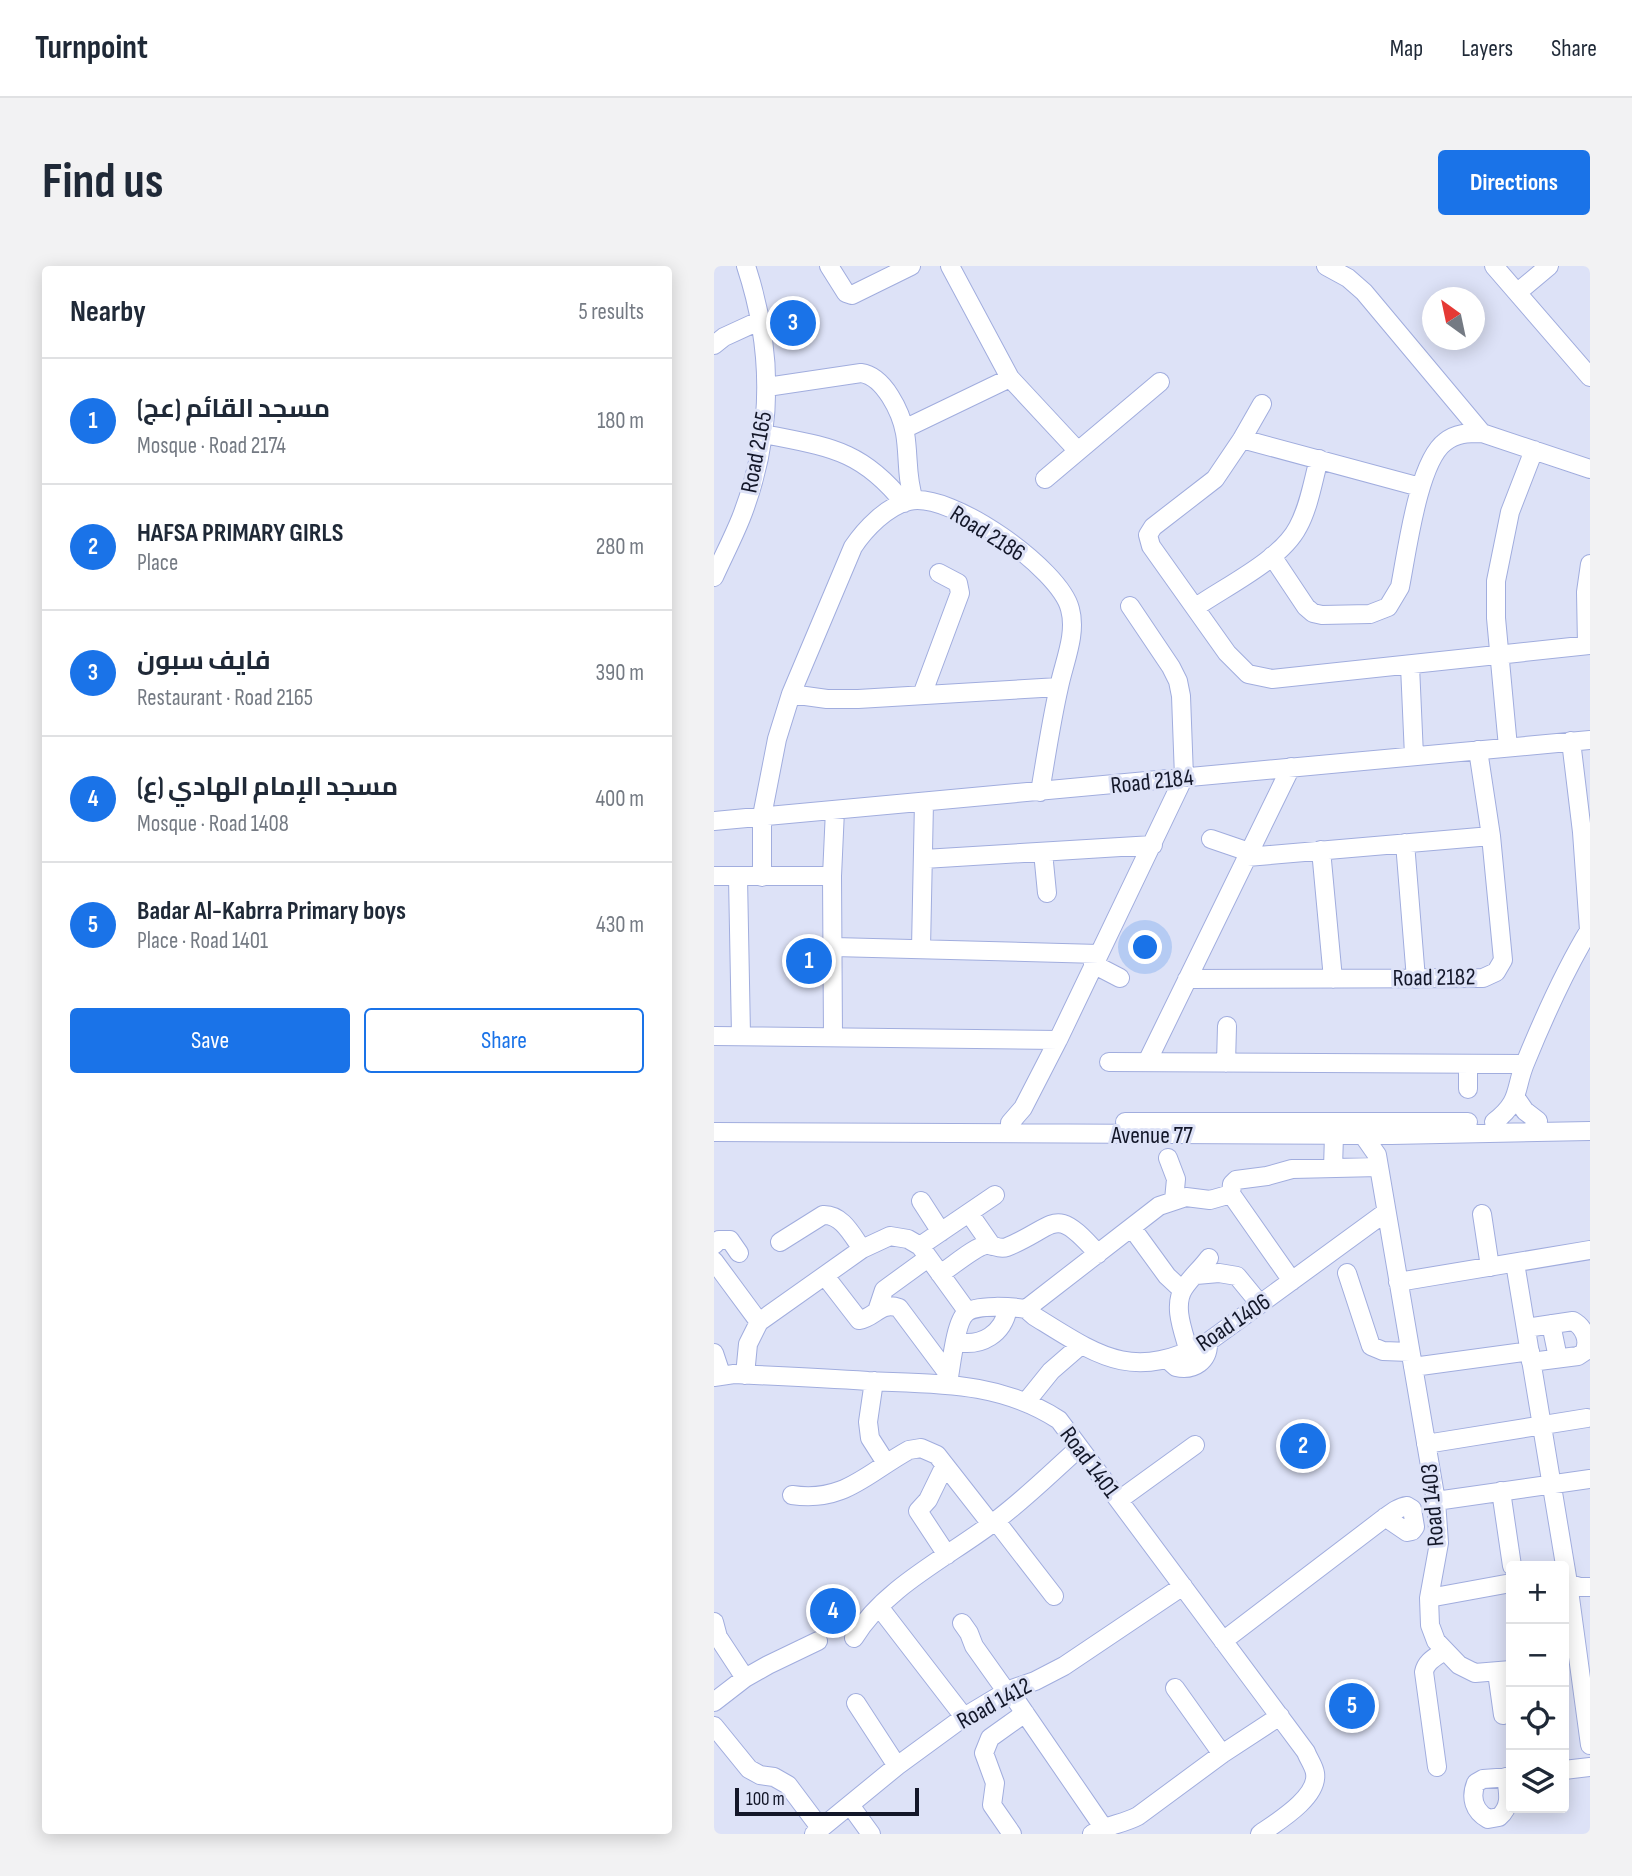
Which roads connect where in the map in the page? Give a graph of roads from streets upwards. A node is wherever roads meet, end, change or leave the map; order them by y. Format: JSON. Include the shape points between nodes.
{"nodes":[{"id":1,"x":746,"y":266,"type":"edge"},
{"id":2,"x":829,"y":266,"type":"edge"},
{"id":3,"x":911,"y":266,"type":"edge"},
{"id":4,"x":950,"y":266,"type":"edge"},
{"id":5,"x":1326,"y":266,"type":"edge"},
{"id":6,"x":1494,"y":266,"type":"edge"},
{"id":7,"x":1549,"y":266,"type":"edge"},
{"id":8,"x":1518,"y":292,"type":"junction"},
{"id":9,"x":761,"y":320,"type":"junction"},
{"id":10,"x":714,"y":345,"type":"edge"},
{"id":11,"x":1590,"y":377,"type":"edge"},
{"id":12,"x":1010,"y":378,"type":"junction"},
{"id":13,"x":1160,"y":382,"type":"dead end"},
{"id":14,"x":767,"y":387,"type":"junction"},
{"id":15,"x":1262,"y":404,"type":"dead end"},
{"id":16,"x":904,"y":429,"type":"junction"},
{"id":17,"x":1482,"y":433,"type":"junction"},
{"id":18,"x":764,"y":434,"type":"junction"},
{"id":19,"x":1242,"y":439,"type":"junction"},
{"id":20,"x":1077,"y":450,"type":"junction"},
{"id":21,"x":1534,"y":450,"type":"junction"},
{"id":22,"x":1320,"y":459,"type":"junction"},
{"id":23,"x":1590,"y":469,"type":"edge"},
{"id":24,"x":1045,"y":479,"type":"dead end"},
{"id":25,"x":1420,"y":487,"type":"junction"},
{"id":26,"x":909,"y":502,"type":"junction"},
{"id":27,"x":1272,"y":556,"type":"junction"},
{"id":28,"x":1590,"y":564,"type":"edge"},
{"id":29,"x":939,"y":573,"type":"dead end"},
{"id":30,"x":714,"y":577,"type":"edge"},
{"id":31,"x":1130,"y":606,"type":"dead end"},
{"id":32,"x":1196,"y":607,"type":"junction"},
{"id":33,"x":1588,"y":645,"type":"edge"},
{"id":34,"x":1500,"y":654,"type":"junction"},
{"id":35,"x":1410,"y":666,"type":"junction"},
{"id":36,"x":1059,"y":687,"type":"junction"},
{"id":37,"x":791,"y":694,"type":"junction"},
{"id":38,"x":922,"y":695,"type":"junction"},
{"id":39,"x":1590,"y":740,"type":"edge"},
{"id":40,"x":1571,"y":741,"type":"junction"},
{"id":41,"x":1508,"y":747,"type":"junction"},
{"id":42,"x":1478,"y":750,"type":"junction"},
{"id":43,"x":1414,"y":756,"type":"junction"},
{"id":44,"x":1291,"y":768,"type":"junction"},
{"id":45,"x":1184,"y":778,"type":"junction"},
{"id":46,"x":1040,"y":792,"type":"junction"},
{"id":47,"x":924,"y":802,"type":"junction"},
{"id":48,"x":835,"y":810,"type":"junction"},
{"id":49,"x":762,"y":816,"type":"junction"},
{"id":50,"x":714,"y":821,"type":"edge"},
{"id":51,"x":1586,"y":832,"type":"edge"},
{"id":52,"x":1491,"y":836,"type":"junction"},
{"id":53,"x":1210,"y":839,"type":"dead end"},
{"id":54,"x":1405,"y":843,"type":"junction"},
{"id":55,"x":1153,"y":845,"type":"junction"},
{"id":56,"x":1321,"y":850,"type":"junction"},
{"id":57,"x":1044,"y":852,"type":"junction"},
{"id":58,"x":1248,"y":854,"type":"junction"},
{"id":59,"x":924,"y":859,"type":"junction"},
{"id":60,"x":714,"y":876,"type":"edge"},
{"id":61,"x":832,"y":876,"type":"junction"},
{"id":62,"x":738,"y":877,"type":"junction"},
{"id":63,"x":762,"y":877,"type":"junction"},
{"id":64,"x":1046,"y":893,"type":"dead end"},
{"id":65,"x":1588,"y":937,"type":"edge"},
{"id":66,"x":834,"y":947,"type":"junction"},
{"id":67,"x":921,"y":948,"type":"junction"},
{"id":68,"x":1096,"y":959,"type":"junction"},
{"id":69,"x":1119,"y":978,"type":"dead end"},
{"id":70,"x":1187,"y":978,"type":"junction"},
{"id":71,"x":1333,"y":979,"type":"junction"},
{"id":72,"x":1416,"y":979,"type":"junction"},
{"id":73,"x":1227,"y":1026,"type":"dead end"},
{"id":74,"x":741,"y":1035,"type":"junction"},
{"id":75,"x":714,"y":1036,"type":"edge"},
{"id":76,"x":833,"y":1037,"type":"junction"},
{"id":77,"x":1058,"y":1040,"type":"junction"},
{"id":78,"x":1109,"y":1062,"type":"dead end"},
{"id":79,"x":1147,"y":1062,"type":"junction"},
{"id":80,"x":1226,"y":1063,"type":"junction"},
{"id":81,"x":1468,"y":1064,"type":"junction"},
{"id":82,"x":1524,"y":1064,"type":"junction"},
{"id":83,"x":1468,"y":1089,"type":"dead end"},
{"id":84,"x":1516,"y":1098,"type":"junction"},
{"id":85,"x":1028,"y":1115,"type":"junction"},
{"id":86,"x":1538,"y":1121,"type":"junction"},
{"id":87,"x":1590,"y":1121,"type":"edge"},
{"id":88,"x":714,"y":1122,"type":"edge"},
{"id":89,"x":1494,"y":1122,"type":"junction"},
{"id":90,"x":1590,"y":1131,"type":"edge"},
{"id":91,"x":714,"y":1132,"type":"edge"},
{"id":92,"x":1334,"y":1135,"type":"junction"},
{"id":93,"x":1363,"y":1135,"type":"junction"},
{"id":94,"x":1391,"y":1135,"type":"junction"},
{"id":95,"x":1168,"y":1158,"type":"dead end"},
{"id":96,"x":1378,"y":1161,"type":"junction"},
{"id":97,"x":1334,"y":1168,"type":"junction"},
{"id":98,"x":1231,"y":1194,"type":"junction"},
{"id":99,"x":995,"y":1195,"type":"dead end"},
{"id":100,"x":921,"y":1201,"type":"dead end"},
{"id":101,"x":1167,"y":1203,"type":"junction"},
{"id":102,"x":1386,"y":1212,"type":"junction"},
{"id":103,"x":1482,"y":1214,"type":"dead end"},
{"id":104,"x":963,"y":1217,"type":"junction"},
{"id":105,"x":1132,"y":1228,"type":"junction"},
{"id":106,"x":941,"y":1231,"type":"junction"},
{"id":107,"x":780,"y":1242,"type":"dead end"},
{"id":108,"x":714,"y":1245,"type":"edge"},
{"id":109,"x":1000,"y":1246,"type":"junction"},
{"id":110,"x":863,"y":1249,"type":"junction"},
{"id":111,"x":1590,"y":1250,"type":"edge"},
{"id":112,"x":924,"y":1252,"type":"junction"},
{"id":113,"x":739,"y":1253,"type":"dead end"},
{"id":114,"x":1098,"y":1254,"type":"junction"},
{"id":115,"x":1209,"y":1258,"type":"dead end"},
{"id":116,"x":714,"y":1261,"type":"edge"},
{"id":117,"x":1515,"y":1263,"type":"junction"},
{"id":118,"x":1490,"y":1267,"type":"junction"},
{"id":119,"x":1347,"y":1273,"type":"dead end"},
{"id":120,"x":940,"y":1274,"type":"junction"},
{"id":121,"x":1196,"y":1275,"type":"junction"},
{"id":122,"x":825,"y":1276,"type":"junction"},
{"id":123,"x":1292,"y":1281,"type":"junction"},
{"id":124,"x":1398,"y":1282,"type":"junction"},
{"id":125,"x":1182,"y":1290,"type":"junction"},
{"id":126,"x":1260,"y":1304,"type":"junction"},
{"id":127,"x":878,"y":1308,"type":"junction"},
{"id":128,"x":1017,"y":1308,"type":"junction"},
{"id":129,"x":967,"y":1311,"type":"junction"},
{"id":130,"x":758,"y":1322,"type":"junction"},
{"id":131,"x":1551,"y":1324,"type":"junction"},
{"id":132,"x":1526,"y":1328,"type":"junction"},
{"id":133,"x":956,"y":1342,"type":"junction"},
{"id":134,"x":1208,"y":1342,"type":"junction"},
{"id":135,"x":1081,"y":1345,"type":"junction"},
{"id":136,"x":1189,"y":1352,"type":"junction"},
{"id":137,"x":1587,"y":1355,"type":"edge"},
{"id":138,"x":1531,"y":1357,"type":"junction"},
{"id":139,"x":1558,"y":1358,"type":"junction"},
{"id":140,"x":1167,"y":1359,"type":"junction"},
{"id":141,"x":1412,"y":1360,"type":"junction"},
{"id":142,"x":723,"y":1369,"type":"edge"},
{"id":143,"x":949,"y":1379,"type":"junction"},
{"id":144,"x":874,"y":1381,"type":"junction"},
{"id":145,"x":1026,"y":1402,"type":"junction"},
{"id":146,"x":1587,"y":1418,"type":"dead end"},
{"id":147,"x":1542,"y":1425,"type":"junction"},
{"id":148,"x":1426,"y":1444,"type":"junction"},
{"id":149,"x":1195,"y":1445,"type":"dead end"},
{"id":150,"x":1079,"y":1448,"type":"junction"},
{"id":151,"x":886,"y":1463,"type":"junction"},
{"id":152,"x":948,"y":1469,"type":"junction"},
{"id":153,"x":1590,"y":1479,"type":"edge"},
{"id":154,"x":1552,"y":1484,"type":"junction"},
{"id":155,"x":1501,"y":1492,"type":"junction"},
{"id":156,"x":792,"y":1495,"type":"dead end"},
{"id":157,"x":1119,"y":1500,"type":"junction"},
{"id":158,"x":1436,"y":1501,"type":"junction"},
{"id":159,"x":1385,"y":1517,"type":"dead end"},
{"id":160,"x":993,"y":1523,"type":"junction"},
{"id":161,"x":947,"y":1555,"type":"junction"},
{"id":162,"x":1511,"y":1561,"type":"edge"},
{"id":163,"x":1563,"y":1561,"type":"edge"},
{"id":164,"x":1506,"y":1584,"type":"edge"},
{"id":165,"x":1569,"y":1584,"type":"edge"},
{"id":166,"x":1183,"y":1586,"type":"junction"},
{"id":167,"x":1590,"y":1587,"type":"edge"},
{"id":168,"x":1054,"y":1596,"type":"dead end"},
{"id":169,"x":1429,"y":1598,"type":"junction"},
{"id":170,"x":1569,"y":1604,"type":"edge"},
{"id":171,"x":880,"y":1608,"type":"junction"},
{"id":172,"x":714,"y":1622,"type":"edge"},
{"id":173,"x":962,"y":1623,"type":"dead end"},
{"id":174,"x":854,"y":1638,"type":"dead end"},
{"id":175,"x":1223,"y":1640,"type":"junction"},
{"id":176,"x":818,"y":1641,"type":"dead end"},
{"id":177,"x":1444,"y":1651,"type":"junction"},
{"id":178,"x":1577,"y":1660,"type":"edge"},
{"id":179,"x":1504,"y":1671,"type":"edge"},
{"id":180,"x":745,"y":1678,"type":"junction"},
{"id":181,"x":1175,"y":1688,"type":"dead end"},
{"id":182,"x":1008,"y":1690,"type":"junction"},
{"id":183,"x":714,"y":1702,"type":"edge"},
{"id":184,"x":856,"y":1703,"type":"dead end"},
{"id":185,"x":1025,"y":1713,"type":"junction"},
{"id":186,"x":1280,"y":1716,"type":"junction"},
{"id":187,"x":1503,"y":1716,"type":"dead end"},
{"id":188,"x":964,"y":1717,"type":"junction"},
{"id":189,"x":714,"y":1726,"type":"edge"},
{"id":190,"x":1590,"y":1745,"type":"edge"},
{"id":191,"x":1222,"y":1754,"type":"junction"},
{"id":192,"x":897,"y":1766,"type":"junction"},
{"id":193,"x":1437,"y":1767,"type":"dead end"},
{"id":194,"x":1590,"y":1767,"type":"edge"},
{"id":195,"x":1569,"y":1769,"type":"edge"},
{"id":196,"x":850,"y":1805,"type":"junction"},
{"id":197,"x":818,"y":1831,"type":"edge"},
{"id":198,"x":1098,"y":1831,"type":"edge"},
{"id":199,"x":871,"y":1834,"type":"edge"},
{"id":200,"x":1012,"y":1834,"type":"edge"},
{"id":201,"x":1260,"y":1834,"type":"edge"}],
"edges":[{"from":1,"to":9,"type":"street","name":"Road 2165"},
{"from":2,"to":3,"type":"street","via":[[852,295]]},
{"from":4,"to":12,"type":"street"},
{"from":5,"to":17,"type":"street","via":[[1364,292]]},
{"from":6,"to":8,"type":"street"},
{"from":7,"to":8,"type":"street"},
{"from":8,"to":11,"type":"street"},
{"from":9,"to":10,"type":"street"},
{"from":9,"to":14,"type":"street","name":"Road 2165"},
{"from":12,"to":16,"type":"street"},
{"from":12,"to":20,"type":"street"},
{"from":13,"to":20,"type":"street"},
{"from":14,"to":16,"type":"street","via":[[869,374],[884,389]]},
{"from":14,"to":18,"type":"street","name":"Road 2165"},
{"from":15,"to":19,"type":"street"},
{"from":16,"to":26,"type":"street"},
{"from":17,"to":21,"type":"street"},
{"from":17,"to":25,"type":"street","via":[[1466,433],[1444,442]]},
{"from":18,"to":26,"type":"street","via":[[830,447],[854,457]]},
{"from":18,"to":30,"type":"street","name":"Road 2165","via":[[741,518]]},
{"from":19,"to":22,"type":"street"},
{"from":19,"to":32,"type":"street","via":[[1215,479],[1153,527],[1148,536]]},
{"from":20,"to":24,"type":"street"},
{"from":21,"to":23,"type":"street"},
{"from":21,"to":34,"type":"street","via":[[1510,512],[1498,565],[1495,600]]},
{"from":22,"to":25,"type":"street"},
{"from":22,"to":27,"type":"street","via":[[1298,528]]},
{"from":25,"to":27,"type":"street","via":[[1400,587],[1388,607],[1379,612],[1313,613]]},
{"from":26,"to":36,"type":"street","name":"Road 2186","via":[[940,504],[979,522],[1005,538],[1057,584],[1070,608],[1072,632]]},
{"from":26,"to":37,"type":"street","via":[[863,532],[853,547]]},
{"from":27,"to":32,"type":"street"},
{"from":28,"to":33,"type":"street"},
{"from":29,"to":38,"type":"street","via":[[958,583],[960,593]]},
{"from":31,"to":45,"type":"street","via":[[1178,681]]},
{"from":32,"to":35,"type":"street","via":[[1227,653],[1248,674],[1272,679]]},
{"from":33,"to":34,"type":"street"},
{"from":34,"to":35,"type":"street"},
{"from":34,"to":41,"type":"street"},
{"from":35,"to":43,"type":"street"},
{"from":36,"to":38,"type":"street"},
{"from":36,"to":46,"type":"street","name":"Road 2186"},
{"from":37,"to":38,"type":"street","via":[[841,700]]},
{"from":37,"to":49,"type":"street"},
{"from":39,"to":40,"type":"street","name":"Road 2184"},
{"from":40,"to":41,"type":"street","name":"Road 2184"},
{"from":40,"to":51,"type":"street"},
{"from":41,"to":42,"type":"street","name":"Road 2184"},
{"from":42,"to":43,"type":"street","name":"Road 2184"},
{"from":42,"to":52,"type":"street","name":"Road 2182"},
{"from":43,"to":44,"type":"street","name":"Road 2184"},
{"from":44,"to":45,"type":"street","name":"Road 2184"},
{"from":44,"to":58,"type":"street"},
{"from":45,"to":46,"type":"street","name":"Road 2184"},
{"from":45,"to":55,"type":"street"},
{"from":46,"to":47,"type":"street","name":"Road 2184"},
{"from":47,"to":48,"type":"street","name":"Road 2184"},
{"from":47,"to":59,"type":"street"},
{"from":48,"to":49,"type":"street","name":"Road 2184"},
{"from":48,"to":61,"type":"street"},
{"from":49,"to":50,"type":"street","name":"Road 2184"},
{"from":49,"to":63,"type":"street"},
{"from":51,"to":65,"type":"street"},
{"from":52,"to":54,"type":"street"},
{"from":52,"to":72,"type":"street","name":"Road 2182","via":[[1503,960],[1496,972],[1483,978]]},
{"from":53,"to":58,"type":"street"},
{"from":54,"to":56,"type":"street"},
{"from":54,"to":72,"type":"street"},
{"from":55,"to":57,"type":"street"},
{"from":55,"to":68,"type":"street"},
{"from":56,"to":58,"type":"street"},
{"from":56,"to":71,"type":"street"},
{"from":57,"to":59,"type":"street"},
{"from":57,"to":64,"type":"street"},
{"from":58,"to":70,"type":"street"},
{"from":59,"to":67,"type":"street"},
{"from":60,"to":62,"type":"street"},
{"from":61,"to":63,"type":"street"},
{"from":61,"to":66,"type":"street"},
{"from":62,"to":63,"type":"street"},
{"from":62,"to":74,"type":"street"},
{"from":65,"to":82,"type":"street"},
{"from":66,"to":67,"type":"street"},
{"from":66,"to":76,"type":"street"},
{"from":67,"to":68,"type":"street"},
{"from":68,"to":69,"type":"street"},
{"from":68,"to":77,"type":"street"},
{"from":70,"to":71,"type":"street","name":"Road 2182"},
{"from":70,"to":79,"type":"street"},
{"from":71,"to":72,"type":"street","name":"Road 2182"},
{"from":73,"to":80,"type":"street"},
{"from":74,"to":75,"type":"street"},
{"from":74,"to":76,"type":"street"},
{"from":76,"to":77,"type":"street"},
{"from":77,"to":85,"type":"street"},
{"from":78,"to":79,"type":"street"},
{"from":79,"to":80,"type":"street"},
{"from":80,"to":81,"type":"street"},
{"from":81,"to":82,"type":"street"},
{"from":81,"to":83,"type":"street"},
{"from":82,"to":84,"type":"street"},
{"from":84,"to":86,"type":"street"},
{"from":84,"to":89,"type":"street"},
{"from":85,"to":88,"type":"street","name":"Avenue 77","via":[[1010,1123]]},
{"from":85,"to":89,"type":"street","name":"Avenue 77"},
{"from":86,"to":87,"type":"street","name":"Avenue 77"},
{"from":86,"to":89,"type":"street","name":"Avenue 77"},
{"from":90,"to":94,"type":"street","name":"Avenue 77"},
{"from":91,"to":92,"type":"street","name":"Avenue 77"},
{"from":92,"to":93,"type":"street","name":"Avenue 77"},
{"from":92,"to":97,"type":"street"},
{"from":93,"to":94,"type":"street","name":"Avenue 77"},
{"from":93,"to":96,"type":"street","name":"Road 1403"},
{"from":94,"to":96,"type":"street"},
{"from":95,"to":101,"type":"street","via":[[1176,1179]]},
{"from":96,"to":97,"type":"street"},
{"from":96,"to":102,"type":"street","name":"Road 1403"},
{"from":97,"to":98,"type":"street","via":[[1292,1169],[1236,1181]]},
{"from":98,"to":101,"type":"street","via":[[1214,1200],[1191,1197]]},
{"from":98,"to":123,"type":"street"},
{"from":99,"to":104,"type":"street"},
{"from":100,"to":106,"type":"street"},
{"from":101,"to":105,"type":"street"},
{"from":102,"to":123,"type":"street","name":"Road 1406"},
{"from":102,"to":124,"type":"street","name":"Road 1403"},
{"from":103,"to":118,"type":"street"},
{"from":104,"to":106,"type":"street"},
{"from":104,"to":109,"type":"street"},
{"from":105,"to":114,"type":"street"},
{"from":105,"to":125,"type":"street"},
{"from":106,"to":112,"type":"street"},
{"from":107,"to":110,"type":"street","via":[[829,1215],[840,1220]]},
{"from":108,"to":113,"type":"street","via":[[730,1240]]},
{"from":109,"to":114,"type":"street","via":[[1056,1223],[1073,1227]]},
{"from":109,"to":120,"type":"street","via":[[983,1246]]},
{"from":110,"to":112,"type":"street","via":[[890,1236],[908,1239]]},
{"from":110,"to":122,"type":"street"},
{"from":111,"to":117,"type":"street"},
{"from":112,"to":120,"type":"street"},
{"from":112,"to":127,"type":"street","via":[[887,1287]]},
{"from":114,"to":128,"type":"street"},
{"from":115,"to":121,"type":"street"},
{"from":116,"to":130,"type":"street"},
{"from":117,"to":118,"type":"street"},
{"from":117,"to":132,"type":"street"},
{"from":118,"to":124,"type":"street"},
{"from":119,"to":141,"type":"street","via":[[1371,1346]]},
{"from":120,"to":129,"type":"street"},
{"from":121,"to":125,"type":"street"},
{"from":121,"to":126,"type":"street","via":[[1237,1276]]},
{"from":122,"to":127,"type":"street","via":[[859,1320]]},
{"from":122,"to":130,"type":"street"},
{"from":123,"to":126,"type":"street","name":"Road 1406"},
{"from":124,"to":141,"type":"street","name":"Road 1403"},
{"from":125,"to":136,"type":"street","via":[[1178,1308]]},
{"from":126,"to":134,"type":"street","name":"Road 1406"},
{"from":127,"to":143,"type":"street","via":[[899,1308]]},
{"from":128,"to":129,"type":"street"},
{"from":128,"to":133,"type":"street","via":[[990,1337],[974,1343]]},
{"from":128,"to":135,"type":"street","name":"Road 1406"},
{"from":129,"to":133,"type":"street"},
{"from":130,"to":142,"type":"street","via":[[748,1344]]},
{"from":131,"to":132,"type":"street"},
{"from":131,"to":137,"type":"street","via":[[1569,1321],[1580,1325]]},
{"from":131,"to":139,"type":"street"},
{"from":132,"to":138,"type":"street"},
{"from":133,"to":143,"type":"street"},
{"from":134,"to":136,"type":"street","name":"Road 1406"},
{"from":134,"to":140,"type":"street","via":[[1207,1354],[1194,1367],[1176,1367]]},
{"from":135,"to":140,"type":"street","name":"Road 1406","via":[[1115,1360]]},
{"from":135,"to":145,"type":"street","via":[[1051,1371]]},
{"from":136,"to":140,"type":"street","name":"Road 1406"},
{"from":137,"to":139,"type":"street"},
{"from":138,"to":139,"type":"street"},
{"from":138,"to":141,"type":"street"},
{"from":138,"to":147,"type":"street"},
{"from":141,"to":148,"type":"street","name":"Road 1403"},
{"from":142,"to":144,"type":"street","name":"Road 1401"},
{"from":143,"to":144,"type":"street","name":"Road 1401"},
{"from":143,"to":145,"type":"street","name":"Road 1401"},
{"from":144,"to":151,"type":"street","via":[[870,1438]]},
{"from":145,"to":150,"type":"street","name":"Road 1401","via":[[1059,1420]]},
{"from":146,"to":147,"type":"street"},
{"from":147,"to":148,"type":"street"},
{"from":147,"to":154,"type":"street"},
{"from":148,"to":158,"type":"street","name":"Road 1403"},
{"from":149,"to":157,"type":"street"},
{"from":150,"to":157,"type":"street","name":"Road 1401"},
{"from":150,"to":160,"type":"street"},
{"from":151,"to":152,"type":"street","via":[[921,1448],[932,1451]]},
{"from":151,"to":156,"type":"street","via":[[835,1494]]},
{"from":152,"to":160,"type":"street"},
{"from":152,"to":161,"type":"street","via":[[918,1511]]},
{"from":153,"to":154,"type":"street"},
{"from":154,"to":155,"type":"street"},
{"from":154,"to":163,"type":"street"},
{"from":155,"to":158,"type":"street"},
{"from":155,"to":162,"type":"street"},
{"from":157,"to":166,"type":"street","name":"Road 1401"},
{"from":158,"to":169,"type":"street","name":"Road 1403","via":[[1439,1543]]},
{"from":159,"to":175,"type":"street"},
{"from":160,"to":161,"type":"street"},
{"from":160,"to":168,"type":"street"},
{"from":161,"to":171,"type":"street"},
{"from":164,"to":169,"type":"street"},
{"from":165,"to":167,"type":"street"},
{"from":166,"to":175,"type":"street","name":"Road 1401"},
{"from":166,"to":182,"type":"street","name":"Road 1412","via":[[1064,1666]]},
{"from":169,"to":177,"type":"street","name":"Road 1403","via":[[1430,1625]]},
{"from":170,"to":178,"type":"street"},
{"from":171,"to":174,"type":"street"},
{"from":171,"to":188,"type":"street"},
{"from":172,"to":180,"type":"street","via":[[718,1637]]},
{"from":173,"to":182,"type":"street"},
{"from":175,"to":186,"type":"street","name":"Road 1401"},
{"from":176,"to":180,"type":"street"},
{"from":177,"to":179,"type":"street","name":"Road 1403","via":[[1475,1673]]},
{"from":177,"to":193,"type":"street","via":[[1424,1672]]},
{"from":178,"to":190,"type":"street"},
{"from":179,"to":187,"type":"street"},
{"from":180,"to":183,"type":"street"},
{"from":181,"to":191,"type":"street"},
{"from":182,"to":185,"type":"street"},
{"from":182,"to":188,"type":"street","name":"Road 1412"},
{"from":184,"to":192,"type":"street"},
{"from":185,"to":198,"type":"street"},
{"from":185,"to":200,"type":"street","via":[[985,1748],[995,1783],[992,1805]]},
{"from":186,"to":191,"type":"street"},
{"from":186,"to":201,"type":"street","name":"Road 1401","via":[[1306,1752],[1315,1774],[1312,1790],[1300,1804]]},
{"from":188,"to":192,"type":"street","name":"Road 1412"},
{"from":189,"to":197,"type":"street","via":[[749,1769],[788,1785]]},
{"from":191,"to":198,"type":"street","via":[[1138,1816]]},
{"from":192,"to":196,"type":"street","name":"Road 1412"},
{"from":194,"to":195,"type":"street"},
{"from":196,"to":197,"type":"street","name":"Road 1412"},
{"from":196,"to":199,"type":"street"}]}
